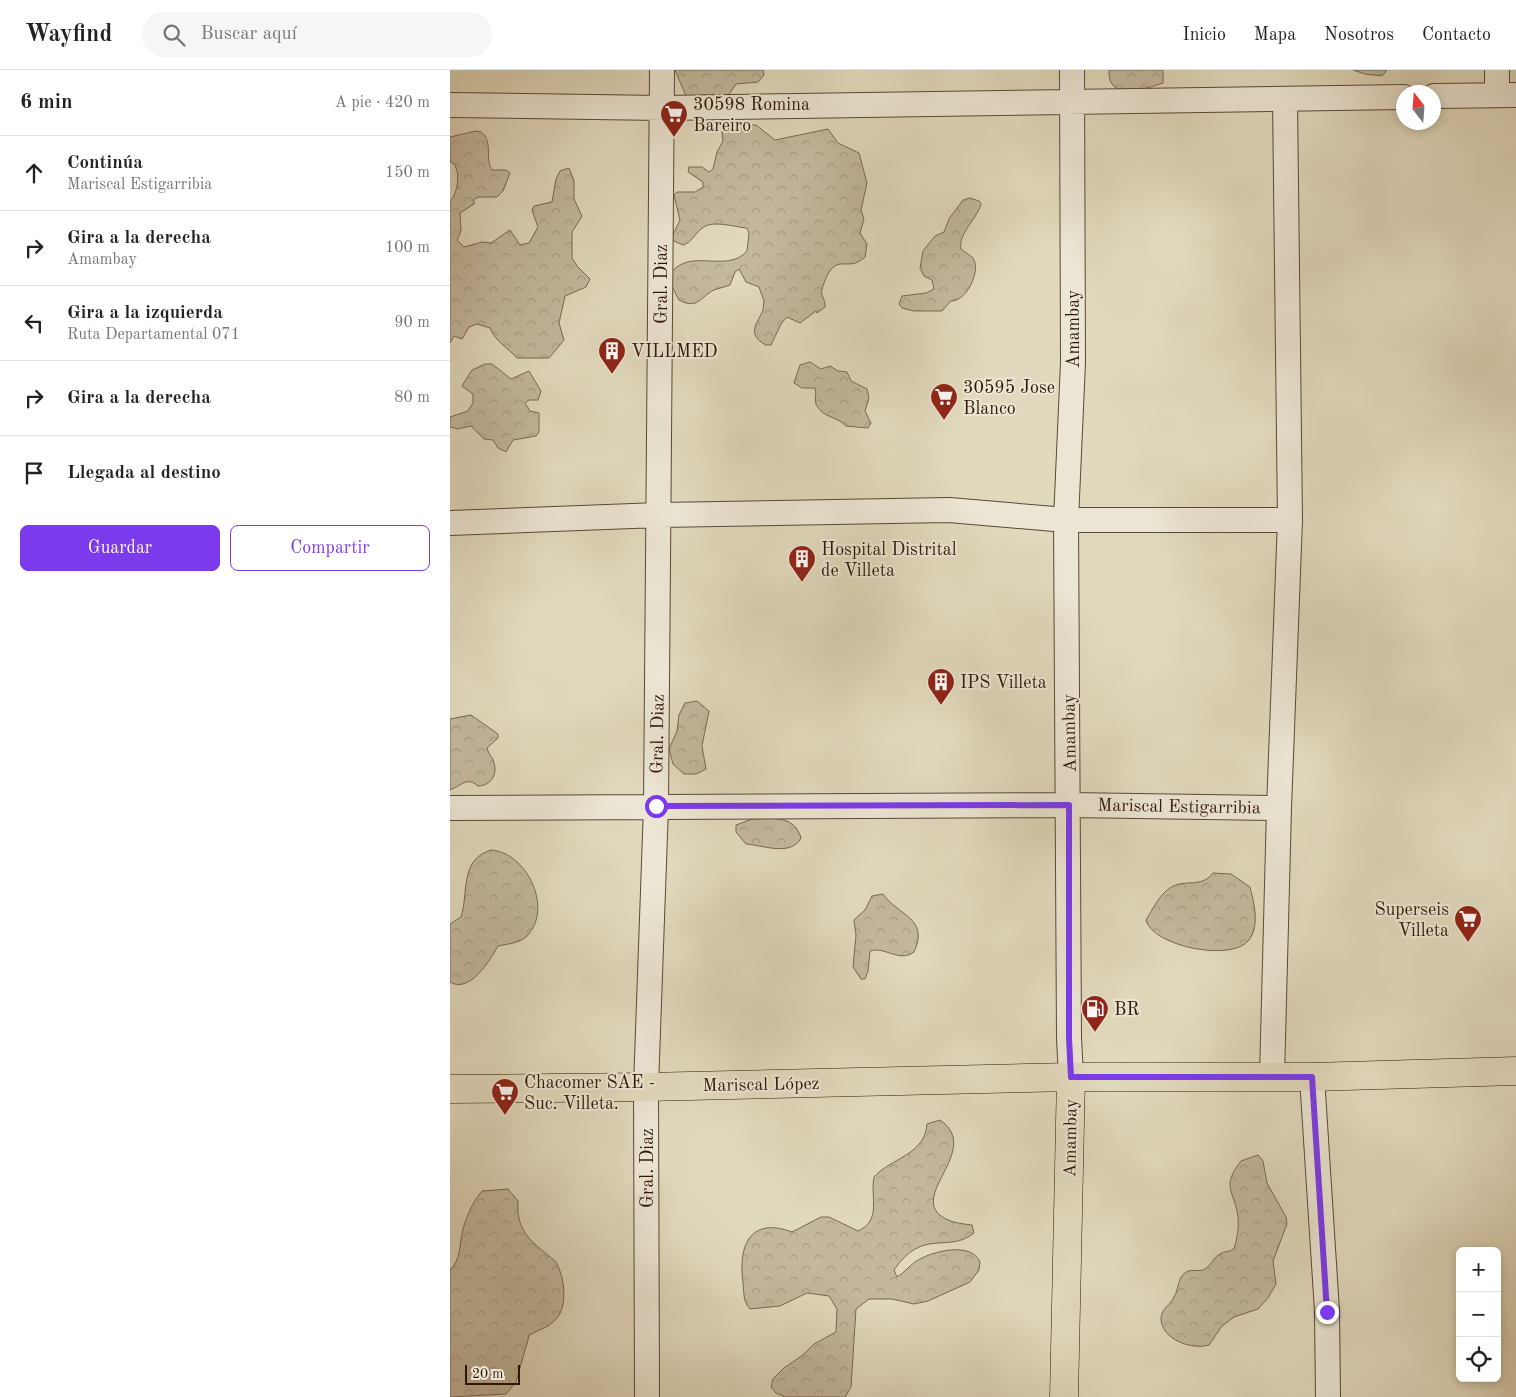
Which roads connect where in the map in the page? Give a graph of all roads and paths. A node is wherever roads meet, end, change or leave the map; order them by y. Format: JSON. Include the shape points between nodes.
{"nodes":[{"id":1,"x":662,"y":70,"type":"edge"},
{"id":2,"x":1072,"y":70,"type":"edge"},
{"id":3,"x":1497,"y":70,"type":"edge"},
{"id":4,"x":1506,"y":95,"type":"edge"},
{"id":5,"x":1441,"y":96,"type":"edge"},
{"id":6,"x":1396,"y":97,"type":"edge"},
{"id":7,"x":1285,"y":99,"type":"junction"},
{"id":8,"x":1073,"y":100,"type":"junction"},
{"id":9,"x":450,"y":106,"type":"edge"},
{"id":10,"x":662,"y":108,"type":"junction"},
{"id":11,"x":659,"y":515,"type":"junction"},
{"id":12,"x":1066,"y":520,"type":"junction"},
{"id":13,"x":1290,"y":520,"type":"junction"},
{"id":14,"x":450,"y":523,"type":"edge"},
{"id":15,"x":1069,"y":805,"type":"junction"},
{"id":16,"x":656,"y":806,"type":"junction"},
{"id":17,"x":450,"y":808,"type":"edge"},
{"id":18,"x":1279,"y":808,"type":"junction"},
{"id":19,"x":1516,"y":1071,"type":"edge"},
{"id":20,"x":1272,"y":1076,"type":"junction"},
{"id":21,"x":1071,"y":1077,"type":"junction"},
{"id":22,"x":1312,"y":1077,"type":"junction"},
{"id":23,"x":646,"y":1087,"type":"junction"},
{"id":24,"x":450,"y":1089,"type":"edge"},
{"id":25,"x":647,"y":1397,"type":"edge"},
{"id":26,"x":1064,"y":1397,"type":"edge"},
{"id":27,"x":1328,"y":1397,"type":"edge"}],
"edges":[{"from":1,"to":10,"type":"street","name":"Gral. Diaz"},
{"from":2,"to":8,"type":"street","name":"Amambay"},
{"from":3,"to":4,"type":"street"},
{"from":4,"to":5,"type":"street"},
{"from":6,"to":7,"type":"street"},
{"from":7,"to":8,"type":"street"},
{"from":7,"to":13,"type":"street"},
{"from":8,"to":10,"type":"street"},
{"from":8,"to":12,"type":"street","name":"Amambay","via":[[1073,363]]},
{"from":9,"to":10,"type":"street"},
{"from":10,"to":11,"type":"street","name":"Gral. Diaz"},
{"from":11,"to":12,"type":"street","via":[[949,510]]},
{"from":11,"to":14,"type":"street"},
{"from":11,"to":16,"type":"street","name":"Gral. Diaz"},
{"from":12,"to":13,"type":"street"},
{"from":12,"to":15,"type":"street","name":"Amambay"},
{"from":13,"to":18,"type":"street"},
{"from":15,"to":16,"type":"street","name":"Mariscal Estigarribia"},
{"from":15,"to":18,"type":"street","name":"Mariscal Estigarribia"},
{"from":15,"to":21,"type":"street","name":"Amambay"},
{"from":16,"to":17,"type":"street","name":"Mariscal Estigarribia"},
{"from":16,"to":23,"type":"street","name":"Gral. Diaz"},
{"from":18,"to":20,"type":"street"},
{"from":19,"to":22,"type":"main road","name":"Mariscal López"},
{"from":20,"to":21,"type":"main road","name":"Mariscal López"},
{"from":20,"to":22,"type":"main road","name":"Mariscal López"},
{"from":21,"to":23,"type":"main road","name":"Mariscal López"},
{"from":21,"to":26,"type":"main road","name":"Amambay"},
{"from":22,"to":27,"type":"street","via":[[1327,1312]]},
{"from":23,"to":24,"type":"main road","name":"Mariscal López"},
{"from":23,"to":25,"type":"street","name":"Gral. Diaz"}]}
